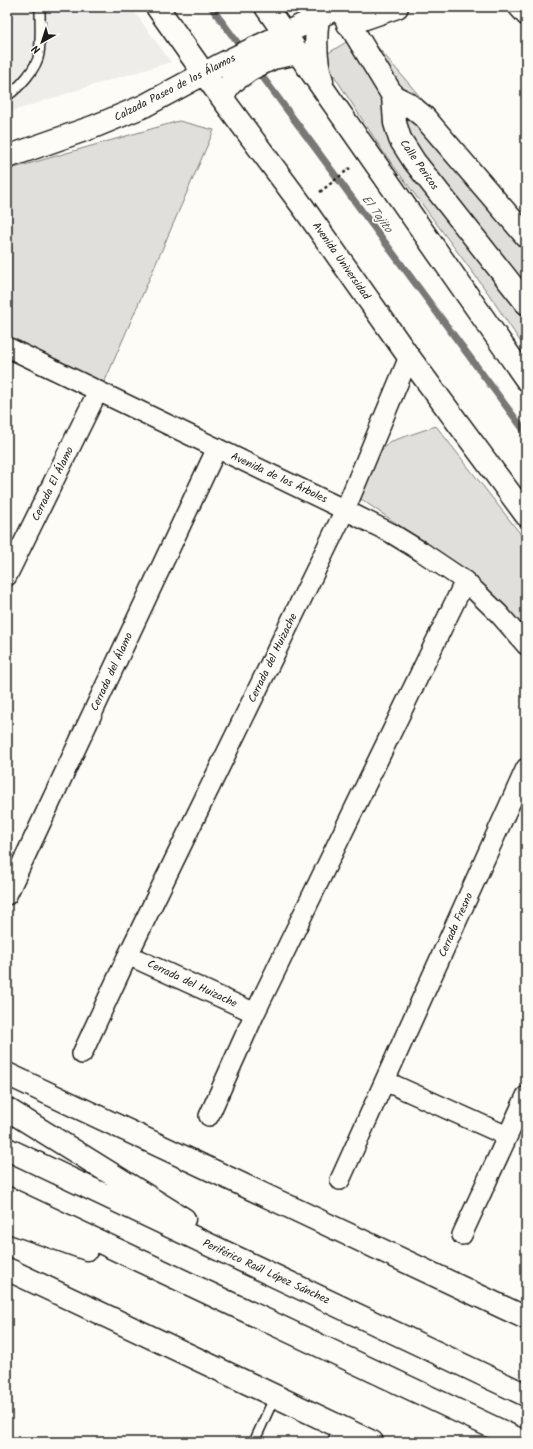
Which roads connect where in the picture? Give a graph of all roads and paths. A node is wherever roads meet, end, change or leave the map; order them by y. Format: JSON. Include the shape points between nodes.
{"nodes":[{"id":1,"x":39,"y":7,"type":"edge"},
{"id":2,"x":157,"y":7,"type":"edge"},
{"id":3,"x":266,"y":7,"type":"edge"},
{"id":4,"x":397,"y":7,"type":"edge"},
{"id":5,"x":518,"y":7,"type":"edge"},
{"id":6,"x":331,"y":12,"type":"edge"},
{"id":7,"x":526,"y":16,"type":"edge"},
{"id":8,"x":277,"y":43,"type":"junction"},
{"id":9,"x":212,"y":70,"type":"junction"},
{"id":10,"x":326,"y":94,"type":"junction"},
{"id":11,"x":7,"y":96,"type":"edge"},
{"id":12,"x":393,"y":96,"type":"junction"},
{"id":13,"x":223,"y":99,"type":"junction"},
{"id":14,"x":7,"y":157,"type":"edge"},
{"id":15,"x":351,"y":167,"type":"dead end"},
{"id":16,"x":318,"y":194,"type":"dead end"},
{"id":17,"x":526,"y":236,"type":"edge"},
{"id":18,"x":526,"y":303,"type":"edge"},
{"id":19,"x":7,"y":347,"type":"edge"},
{"id":20,"x":410,"y":357,"type":"junction"},
{"id":21,"x":526,"y":379,"type":"edge"},
{"id":22,"x":98,"y":391,"type":"junction"},
{"id":23,"x":217,"y":448,"type":"junction"},
{"id":24,"x":346,"y":510,"type":"junction"},
{"id":25,"x":526,"y":515,"type":"edge"},
{"id":26,"x":7,"y":576,"type":"edge"},
{"id":27,"x":465,"y":581,"type":"junction"},
{"id":28,"x":526,"y":645,"type":"edge"},
{"id":29,"x":526,"y":768,"type":"edge"},
{"id":30,"x":7,"y":895,"type":"edge"},
{"id":31,"x":128,"y":955,"type":"junction"},
{"id":32,"x":255,"y":1013,"type":"junction"},
{"id":33,"x":82,"y":1054,"type":"dead end"},
{"id":34,"x":7,"y":1074,"type":"edge"},
{"id":35,"x":386,"y":1081,"type":"junction"},
{"id":36,"x":526,"y":1096,"type":"edge"},
{"id":37,"x":7,"y":1109,"type":"edge"},
{"id":38,"x":209,"y":1116,"type":"dead end"},
{"id":39,"x":507,"y":1136,"type":"junction"},
{"id":40,"x":7,"y":1149,"type":"edge"},
{"id":41,"x":340,"y":1180,"type":"dead end"},
{"id":42,"x":7,"y":1198,"type":"edge"},
{"id":43,"x":7,"y":1222,"type":"edge"},
{"id":44,"x":462,"y":1235,"type":"dead end"},
{"id":45,"x":7,"y":1269,"type":"edge"},
{"id":46,"x":271,"y":1274,"type":"junction"},
{"id":47,"x":194,"y":1287,"type":"junction"},
{"id":48,"x":526,"y":1318,"type":"edge"},
{"id":49,"x":276,"y":1395,"type":"junction"},
{"id":50,"x":526,"y":1395,"type":"edge"},
{"id":51,"x":336,"y":1434,"type":"edge"},
{"id":52,"x":254,"y":1442,"type":"edge"},
{"id":53,"x":372,"y":1442,"type":"edge"},
{"id":54,"x":524,"y":1442,"type":"edge"}],
"edges":[{"from":1,"to":11,"type":"lane","via":[[39,56],[28,76]]},
{"from":2,"to":9,"type":"main road","name":"Avenida Universidad"},
{"from":3,"to":8,"type":"main road"},
{"from":4,"to":6,"type":"main road","name":"Calzada Paseo de los Álamos"},
{"from":5,"to":7,"type":"street"},
{"from":6,"to":8,"type":"main road","name":"Calzada Paseo de los Álamos"},
{"from":6,"to":10,"type":"main road","via":[[316,36],[316,56]]},
{"from":6,"to":12,"type":"main road"},
{"from":8,"to":9,"type":"main road","name":"Calzada Paseo de los Álamos"},
{"from":8,"to":10,"type":"main road","via":[[299,54]]},
{"from":8,"to":13,"type":"main road","via":[[231,83]]},
{"from":9,"to":13,"type":"main road","name":"Avenida Universidad"},
{"from":9,"to":14,"type":"main road","name":"Calzada Paseo de los Álamos","via":[[144,106]]},
{"from":10,"to":21,"type":"main road"},
{"from":12,"to":17,"type":"main road","via":[[407,103],[424,117]]},
{"from":12,"to":18,"type":"main road","name":"Calle Pericos","via":[[395,123],[400,139],[414,162]]},
{"from":13,"to":20,"type":"main road","name":"Avenida Universidad"},
{"from":15,"to":16,"type":"path"},
{"from":19,"to":22,"type":"street","name":"Avenida de los Árboles"},
{"from":20,"to":24,"type":"street","name":"Cerrada del Huizache"},
{"from":20,"to":25,"type":"main road","name":"Avenida Universidad"},
{"from":22,"to":23,"type":"street","name":"Avenida de los Árboles"},
{"from":22,"to":26,"type":"street","name":"Cerrada El Álamo"},
{"from":23,"to":24,"type":"street","name":"Avenida de los Árboles"},
{"from":23,"to":30,"type":"street","name":"Cerrada del Álamo"},
{"from":24,"to":27,"type":"street","name":"Avenida de los Árboles","via":[[391,533]]},
{"from":24,"to":31,"type":"street","name":"Cerrada del Huizache"},
{"from":27,"to":28,"type":"street","name":"Avenida de los Árboles"},
{"from":27,"to":32,"type":"street"},
{"from":29,"to":35,"type":"street","name":"Cerrada Fresno"},
{"from":31,"to":32,"type":"street","name":"Cerrada del Huizache"},
{"from":31,"to":33,"type":"street","name":"Cerrada del Huizache"},
{"from":32,"to":38,"type":"street"},
{"from":34,"to":48,"type":"main road"},
{"from":35,"to":39,"type":"street"},
{"from":35,"to":41,"type":"street","name":"Cerrada Fresno"},
{"from":36,"to":39,"type":"street"},
{"from":37,"to":46,"type":"main road"},
{"from":39,"to":44,"type":"street"},
{"from":40,"to":46,"type":"main road","name":"Periférico Raúl López Sánchez"},
{"from":42,"to":47,"type":"main road"},
{"from":43,"to":47,"type":"main road"},
{"from":45,"to":49,"type":"main road"},
{"from":46,"to":50,"type":"main road","name":"Periférico Raúl López Sánchez"},
{"from":47,"to":54,"type":"main road"},
{"from":49,"to":51,"type":"main road"},
{"from":49,"to":52,"type":"lane"},
{"from":51,"to":53,"type":"main road"}]}
